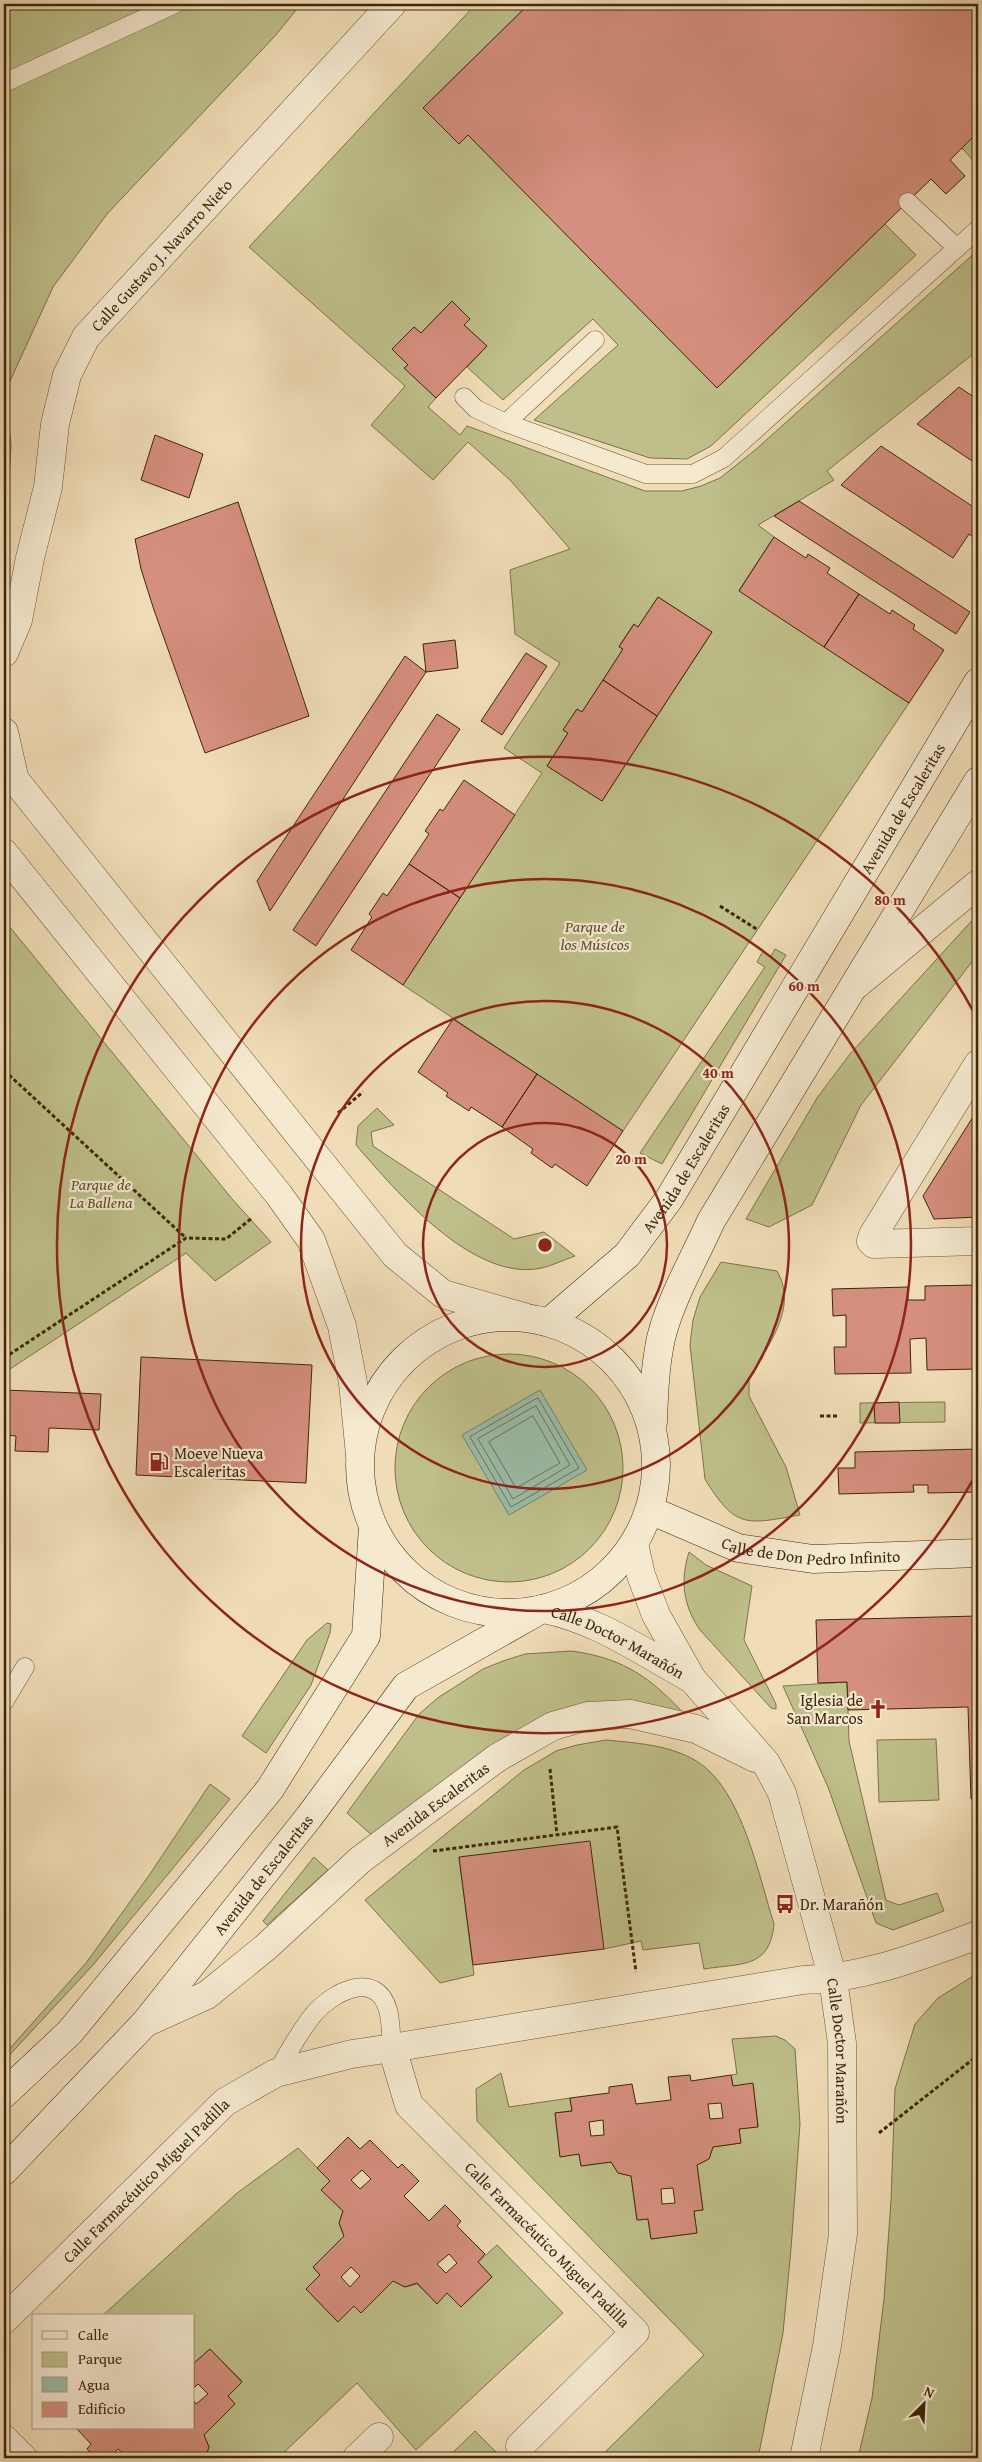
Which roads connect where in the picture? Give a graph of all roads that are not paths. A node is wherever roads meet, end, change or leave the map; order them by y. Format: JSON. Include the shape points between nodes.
{"nodes":[{"id":1,"x":175,"y":4,"type":"edge"},
{"id":2,"x":392,"y":4,"type":"edge"},
{"id":3,"x":4,"y":83,"type":"edge"},
{"id":4,"x":908,"y":202,"type":"dead end"},
{"id":5,"x":978,"y":229,"type":"edge"},
{"id":6,"x":958,"y":248,"type":"junction"},
{"id":7,"x":595,"y":340,"type":"dead end"},
{"id":8,"x":464,"y":397,"type":"dead end"},
{"id":9,"x":506,"y":423,"type":"junction"},
{"id":10,"x":30,"y":558,"type":"junction"},
{"id":11,"x":4,"y":580,"type":"edge"},
{"id":12,"x":4,"y":653,"type":"edge"},
{"id":13,"x":978,"y":682,"type":"edge"},
{"id":14,"x":4,"y":732,"type":"edge"},
{"id":15,"x":10,"y":773,"type":"edge"},
{"id":16,"x":978,"y":781,"type":"edge"},
{"id":17,"x":4,"y":853,"type":"edge"},
{"id":18,"x":978,"y":884,"type":"edge"},
{"id":19,"x":851,"y":989,"type":"junction"},
{"id":20,"x":978,"y":1064,"type":"edge"},
{"id":21,"x":978,"y":1241,"type":"edge"},
{"id":22,"x":536,"y":1320,"type":"junction"},
{"id":23,"x":652,"y":1427,"type":"junction"},
{"id":24,"x":360,"y":1455,"type":"junction"},
{"id":25,"x":650,"y":1510,"type":"junction"},
{"id":26,"x":373,"y":1526,"type":"junction"},
{"id":27,"x":634,"y":1544,"type":"junction"},
{"id":28,"x":978,"y":1553,"type":"edge"},
{"id":29,"x":543,"y":1609,"type":"junction"},
{"id":30,"x":25,"y":1667,"type":"dead end"},
{"id":31,"x":692,"y":1679,"type":"junction"},
{"id":32,"x":4,"y":1702,"type":"edge"},
{"id":33,"x":766,"y":1763,"type":"junction"},
{"id":34,"x":978,"y":1935,"type":"edge"},
{"id":35,"x":833,"y":1979,"type":"junction"},
{"id":36,"x":145,"y":2023,"type":"junction"},
{"id":37,"x":392,"y":2048,"type":"junction"},
{"id":38,"x":276,"y":2073,"type":"junction"},
{"id":39,"x":4,"y":2094,"type":"edge"},
{"id":40,"x":4,"y":2171,"type":"edge"},
{"id":41,"x":4,"y":2320,"type":"edge"},
{"id":42,"x":379,"y":2437,"type":"dead end"},
{"id":43,"x":4,"y":2439,"type":"edge"},
{"id":44,"x":520,"y":2446,"type":"dead end"},
{"id":45,"x":23,"y":2458,"type":"edge"},
{"id":46,"x":358,"y":2458,"type":"edge"},
{"id":47,"x":804,"y":2458,"type":"edge"}],
"edges":[{"from":1,"to":3,"type":"lane"},
{"from":2,"to":10,"type":"street","name":"Calle Gustavo J. Navarro Nieto","via":[[86,337],[67,375],[55,424],[48,487]]},
{"from":4,"to":6,"type":"lane"},
{"from":5,"to":6,"type":"lane"},
{"from":6,"to":9,"type":"lane","via":[[724,458],[692,474],[646,474]]},
{"from":7,"to":9,"type":"lane"},
{"from":8,"to":9,"type":"lane","via":[[476,409]]},
{"from":10,"to":11,"type":"street"},
{"from":10,"to":12,"type":"street","name":"Calle Gustavo J. Navarro Nieto","via":[[18,620]]},
{"from":13,"to":22,"type":"street","name":"Avenida de Escaleritas","via":[[669,1199],[627,1255]]},
{"from":14,"to":15,"type":"street"},
{"from":15,"to":22,"type":"street","via":[[395,1255],[443,1294]]},
{"from":16,"to":19,"type":"street"},
{"from":17,"to":24,"type":"street","via":[[279,1195],[311,1240],[342,1326],[353,1383]]},
{"from":18,"to":19,"type":"street"},
{"from":19,"to":23,"type":"street","via":[[711,1222],[679,1291],[662,1336],[657,1360]]},
{"from":20,"to":21,"type":"street","via":[[871,1241],[874,1244]]},
{"from":22,"to":23,"type":"street","via":[[595,1344],[631,1380]]},
{"from":22,"to":24,"type":"street","via":[[494,1317],[464,1323],[437,1334],[412,1351],[375,1398],[365,1426]]},
{"from":23,"to":25,"type":"street","via":[[658,1469]]},
{"from":24,"to":26,"type":"street","via":[[365,1503]]},
{"from":25,"to":27,"type":"street"},
{"from":25,"to":28,"type":"street","name":"Calle de Don Pedro Infinito","via":[[738,1548],[813,1560]]},
{"from":26,"to":29,"type":"street","via":[[391,1555],[415,1579],[444,1598],[476,1609],[509,1613]]},
{"from":26,"to":39,"type":"street","via":[[366,1636],[270,1788],[70,2032]]},
{"from":27,"to":29,"type":"street","via":[[610,1573],[579,1595]]},
{"from":27,"to":31,"type":"street","name":"Calle Doctor Marañón","via":[[656,1616]]},
{"from":29,"to":31,"type":"street","name":"Calle Doctor Marañón","via":[[588,1622]]},
{"from":29,"to":36,"type":"street","name":"Avenida de Escaleritas","via":[[406,1686],[309,1817]]},
{"from":30,"to":32,"type":"lane"},
{"from":31,"to":33,"type":"street","name":"Calle Doctor Marañón"},
{"from":33,"to":35,"type":"street","name":"Calle Doctor Marañón","via":[[782,1793]]},
{"from":33,"to":36,"type":"street","name":"Avenida Escaleritas","via":[[696,1729],[630,1714],[588,1716],[553,1726],[497,1758],[360,1860],[266,1947],[207,1995]]},
{"from":34,"to":35,"type":"street","name":"Calle Farmacéutico Miguel Padilla","via":[[893,1966]]},
{"from":35,"to":37,"type":"street","name":"Calle Farmacéutico Miguel Padilla","via":[[803,1980]]},
{"from":35,"to":47,"type":"street","name":"Calle Doctor Marañón","via":[[842,2043],[843,2234],[827,2346]]},
{"from":36,"to":40,"type":"street","name":"Avenida de Escaleritas"},
{"from":37,"to":38,"type":"street","name":"Calle Farmacéutico Miguel Padilla","via":[[352,2054]]},
{"from":37,"to":38,"type":"lane","via":[[388,2009],[379,1993],[362,1986],[349,1988],[339,1992],[314,2014]]},
{"from":37,"to":44,"type":"street","name":"Calle Farmacéutico Miguel Padilla","via":[[409,2105],[635,2332]]},
{"from":38,"to":41,"type":"street","name":"Calle Farmacéutico Miguel Padilla","via":[[225,2102]]},
{"from":42,"to":46,"type":"street"},
{"from":43,"to":45,"type":"street"}]}
